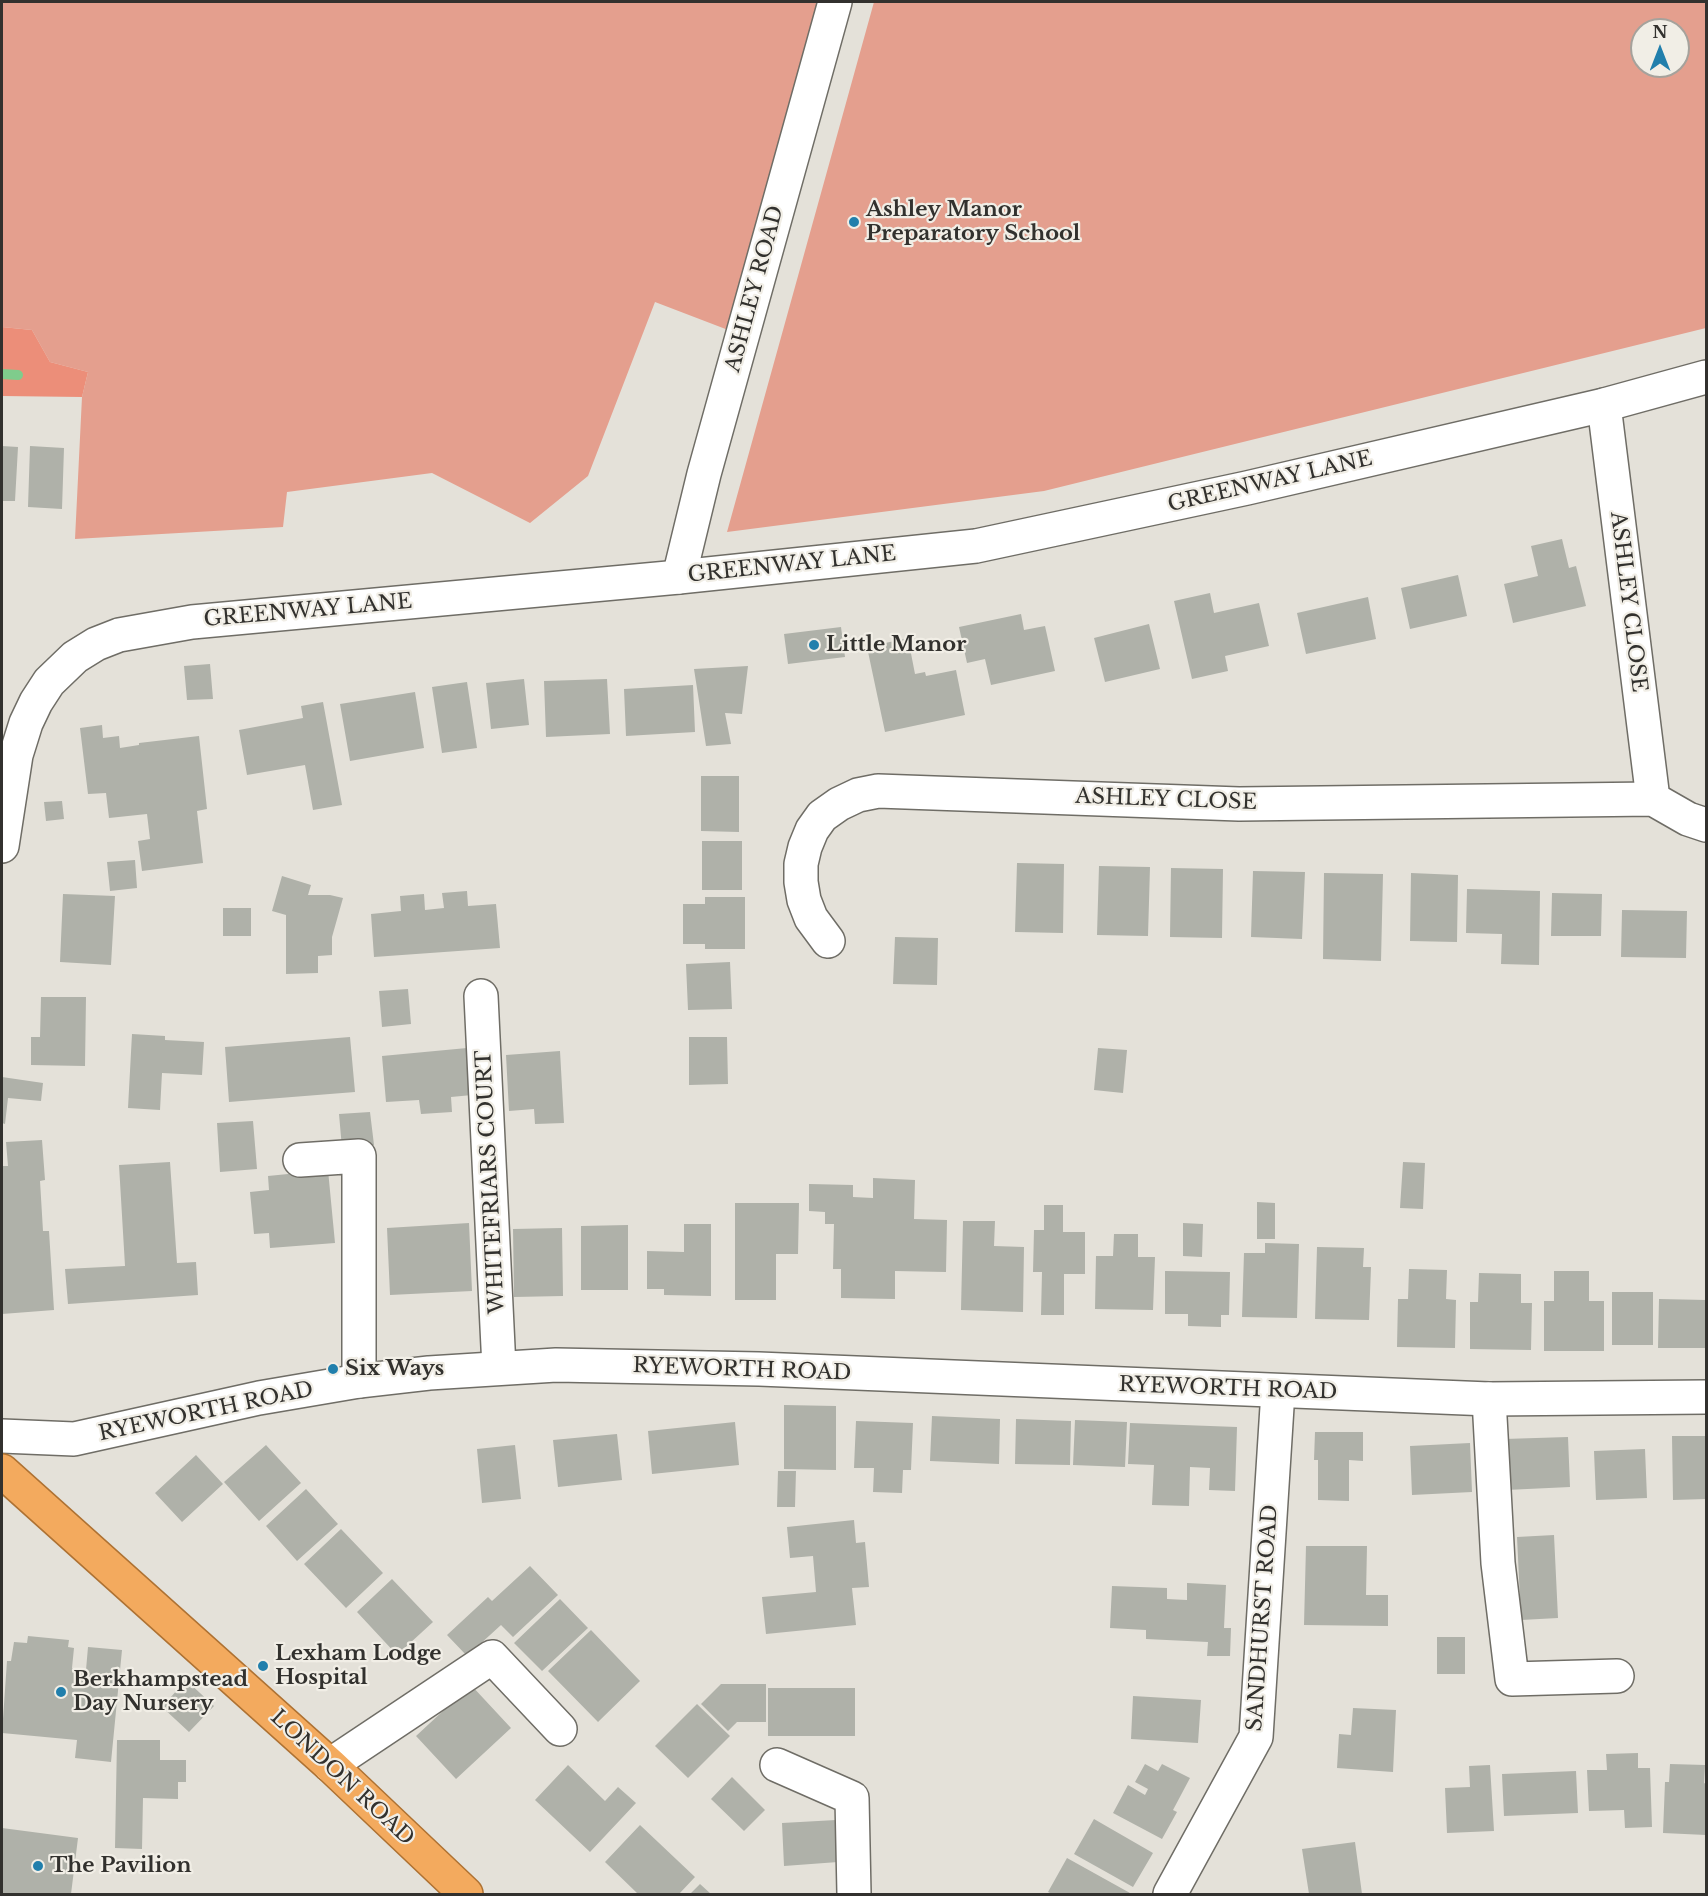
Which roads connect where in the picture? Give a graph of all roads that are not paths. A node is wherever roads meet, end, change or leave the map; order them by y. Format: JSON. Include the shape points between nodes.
{"nodes":[{"id":1,"x":836,"y":2,"type":"edge"},
{"id":2,"x":1707,"y":377,"type":"edge"},
{"id":3,"x":1604,"y":405,"type":"junction"},
{"id":4,"x":679,"y":577,"type":"junction"},
{"id":5,"x":1653,"y":799,"type":"junction"},
{"id":6,"x":1707,"y":825,"type":"edge"},
{"id":7,"x":2,"y":846,"type":"edge"},
{"id":8,"x":828,"y":941,"type":"dead end"},
{"id":9,"x":481,"y":996,"type":"dead end"},
{"id":10,"x":300,"y":1160,"type":"dead end"},
{"id":11,"x":500,"y":1368,"type":"junction"},
{"id":12,"x":359,"y":1381,"type":"junction"},
{"id":13,"x":1278,"y":1391,"type":"junction"},
{"id":14,"x":1707,"y":1397,"type":"edge"},
{"id":15,"x":1489,"y":1399,"type":"junction"},
{"id":16,"x":2,"y":1436,"type":"edge"},
{"id":17,"x":2,"y":1470,"type":"edge"},
{"id":18,"x":1617,"y":1676,"type":"dead end"},
{"id":19,"x":560,"y":1729,"type":"dead end"},
{"id":20,"x":330,"y":1765,"type":"junction"},
{"id":21,"x":777,"y":1765,"type":"dead end"},
{"id":22,"x":466,"y":1894,"type":"edge"},
{"id":23,"x":854,"y":1894,"type":"edge"},
{"id":24,"x":1170,"y":1894,"type":"edge"}],
"edges":[{"from":1,"to":4,"type":"street","name":"ASHLEY ROAD","via":[[704,474]]},
{"from":2,"to":3,"type":"street","name":"GREENWAY LANE"},
{"from":3,"to":4,"type":"street","name":"GREENWAY LANE","via":[[976,546]]},
{"from":3,"to":5,"type":"street","name":"ASHLEY CLOSE"},
{"from":4,"to":7,"type":"street","name":"GREENWAY LANE","via":[[192,622],[111,638],[75,657],[49,682],[36,702],[16,755]]},
{"from":5,"to":6,"type":"street"},
{"from":5,"to":8,"type":"street","name":"ASHLEY CLOSE","via":[[1239,804],[878,791],[858,795],[822,816],[805,847],[801,864],[804,900],[811,918]]},
{"from":9,"to":11,"type":"street","name":"WHITEFRIARS COURT"},
{"from":10,"to":12,"type":"street","via":[[359,1156]]},
{"from":11,"to":12,"type":"street","name":"RYEWORTH ROAD"},
{"from":11,"to":13,"type":"street","name":"RYEWORTH ROAD","via":[[556,1365],[759,1369]]},
{"from":12,"to":16,"type":"street","name":"RYEWORTH ROAD","via":[[249,1400],[74,1439]]},
{"from":13,"to":15,"type":"street","name":"RYEWORTH ROAD"},
{"from":13,"to":24,"type":"street","name":"SANDHURST ROAD","via":[[1256,1737]]},
{"from":14,"to":15,"type":"street","name":"RYEWORTH ROAD"},
{"from":15,"to":18,"type":"street","via":[[1498,1563],[1512,1679]]},
{"from":17,"to":20,"type":"highway","name":"LONDON ROAD"},
{"from":19,"to":20,"type":"street","via":[[492,1657]]},
{"from":20,"to":22,"type":"highway","name":"LONDON ROAD"},
{"from":21,"to":23,"type":"street","via":[[852,1798]]}]}
